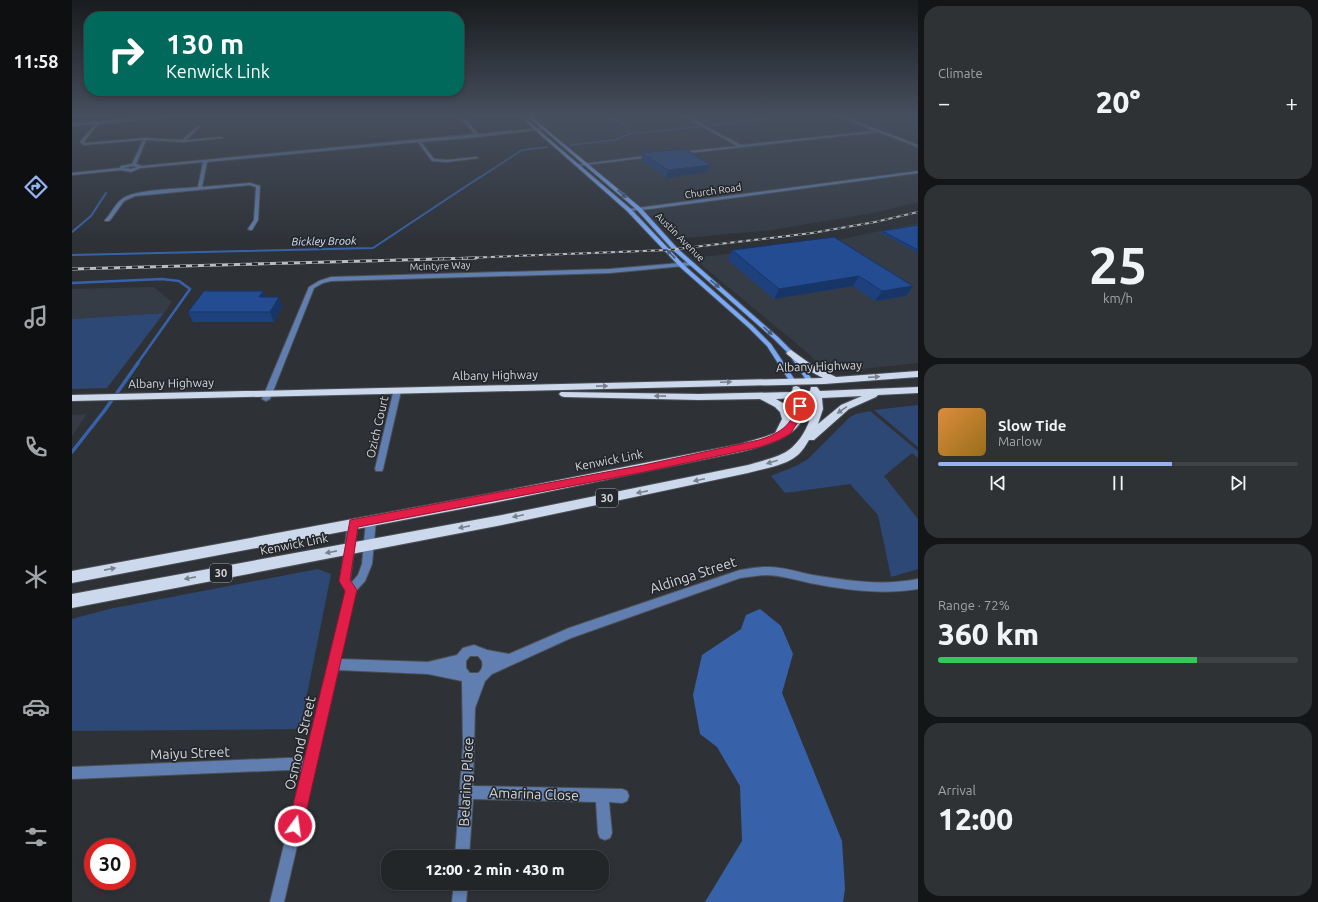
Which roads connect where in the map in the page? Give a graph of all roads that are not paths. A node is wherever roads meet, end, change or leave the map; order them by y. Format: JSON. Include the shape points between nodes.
{"nodes":[{"id":1,"x":137,"y":157,"type":"edge"},
{"id":2,"x":255,"y":157,"type":"edge"},
{"id":3,"x":431,"y":157,"type":"edge"},
{"id":4,"x":568,"y":157,"type":"edge"},
{"id":5,"x":578,"y":157,"type":"edge"},
{"id":6,"x":647,"y":157,"type":"edge"},
{"id":7,"x":476,"y":158,"type":"dead end"},
{"id":8,"x":205,"y":162,"type":"junction"},
{"id":9,"x":134,"y":164,"type":"junction"},
{"id":10,"x":586,"y":164,"type":"junction"},
{"id":11,"x":577,"y":165,"type":"junction"},
{"id":12,"x":140,"y":167,"type":"junction"},
{"id":13,"x":121,"y":169,"type":"junction"},
{"id":14,"x":918,"y":172,"type":"edge"},
{"id":15,"x":72,"y":174,"type":"edge"},
{"id":16,"x":200,"y":188,"type":"junction"},
{"id":17,"x":639,"y":209,"type":"junction"},
{"id":18,"x":629,"y":210,"type":"junction"},
{"id":19,"x":107,"y":220,"type":"dead end"},
{"id":20,"x":250,"y":229,"type":"dead end"},
{"id":21,"x":692,"y":264,"type":"junction"},
{"id":22,"x":682,"y":266,"type":"junction"},
{"id":23,"x":791,"y":353,"type":"junction"},
{"id":24,"x":918,"y":374,"type":"edge"},
{"id":25,"x":792,"y":380,"type":"junction"},
{"id":26,"x":835,"y":380,"type":"junction"},
{"id":27,"x":810,"y":381,"type":"junction"},
{"id":28,"x":918,"y":390,"type":"edge"},
{"id":29,"x":877,"y":393,"type":"junction"},
{"id":30,"x":397,"y":394,"type":"junction"},
{"id":31,"x":817,"y":394,"type":"junction"},
{"id":32,"x":798,"y":395,"type":"junction"},
{"id":33,"x":761,"y":396,"type":"junction"},
{"id":34,"x":268,"y":397,"type":"junction"},
{"id":35,"x":72,"y":398,"type":"edge"},
{"id":36,"x":99,"y":400,"type":"junction"},
{"id":37,"x":72,"y":404,"type":"edge"},
{"id":38,"x":776,"y":438,"type":"junction"},
{"id":39,"x":795,"y":451,"type":"junction"},
{"id":40,"x":379,"y":469,"type":"dead end"},
{"id":41,"x":371,"y":520,"type":"junction"},
{"id":42,"x":353,"y":523,"type":"junction"},
{"id":43,"x":370,"y":545,"type":"junction"},
{"id":44,"x":349,"y":549,"type":"junction"},
{"id":45,"x":72,"y":577,"type":"edge"},
{"id":46,"x":918,"y":584,"type":"edge"},
{"id":47,"x":351,"y":590,"type":"junction"},
{"id":48,"x":72,"y":600,"type":"edge"},
{"id":49,"x":485,"y":655,"type":"junction"},
{"id":50,"x":460,"y":660,"type":"junction"},
{"id":51,"x":510,"y":660,"type":"junction"},
{"id":52,"x":334,"y":664,"type":"junction"},
{"id":53,"x":428,"y":668,"type":"junction"},
{"id":54,"x":484,"y":674,"type":"junction"},
{"id":55,"x":465,"y":677,"type":"junction"},
{"id":56,"x":470,"y":706,"type":"junction"},
{"id":57,"x":310,"y":764,"type":"junction"},
{"id":58,"x":72,"y":773,"type":"edge"},
{"id":59,"x":467,"y":792,"type":"junction"},
{"id":60,"x":602,"y":796,"type":"junction"},
{"id":61,"x":622,"y":796,"type":"dead end"},
{"id":62,"x":605,"y":833,"type":"dead end"},
{"id":63,"x":463,"y":850,"type":"edge"},
{"id":64,"x":460,"y":890,"type":"edge"},
{"id":65,"x":277,"y":902,"type":"edge"},
{"id":66,"x":459,"y":902,"type":"edge"}],
"edges":[{"from":1,"to":9,"type":"street"},
{"from":2,"to":8,"type":"street"},
{"from":3,"to":7,"type":"street","via":[[433,160],[447,161]]},
{"from":4,"to":11,"type":"main road","name":"Austin Avenue"},
{"from":5,"to":10,"type":"main road","name":"Austin Avenue"},
{"from":6,"to":10,"type":"street"},
{"from":8,"to":12,"type":"street"},
{"from":8,"to":16,"type":"street"},
{"from":9,"to":12,"type":"street"},
{"from":9,"to":13,"type":"street"},
{"from":10,"to":11,"type":"street"},
{"from":10,"to":17,"type":"main road","name":"Austin Avenue","one_way":true},
{"from":11,"to":18,"type":"main road","name":"Austin Avenue"},
{"from":12,"to":13,"type":"street","via":[[124,171]]},
{"from":13,"to":15,"type":"street"},
{"from":14,"to":17,"type":"street","name":"Church Road"},
{"from":16,"to":19,"type":"street","via":[[128,197],[121,201]]},
{"from":16,"to":20,"type":"street","via":[[243,184],[258,186],[256,220]]},
{"from":17,"to":18,"type":"street","name":"Church Road"},
{"from":17,"to":21,"type":"main road","name":"Austin Avenue"},
{"from":22,"to":18,"type":"main road","name":"Austin Avenue","one_way":true},
{"from":21,"to":22,"type":"street","name":"McIntyre Way"},
{"from":21,"to":23,"type":"main road","name":"Austin Avenue","one_way":true},
{"from":22,"to":25,"type":"main road","name":"Austin Avenue","via":[[762,337]]},
{"from":22,"to":34,"type":"street","name":"McIntyre Way","via":[[602,272],[331,279],[321,282],[312,288]]},
{"from":23,"to":26,"type":"highway","via":[[808,367]]},
{"from":23,"to":27,"type":"main road","name":"Austin Avenue"},
{"from":26,"to":24,"type":"highway","name":"Albany Highway","one_way":true},
{"from":25,"to":27,"type":"highway","name":"Albany Highway"},
{"from":30,"to":25,"type":"highway","name":"Albany Highway","one_way":true},
{"from":25,"to":32,"type":"highway","name":"Kenwick Link","number":"30"},
{"from":26,"to":27,"type":"highway","name":"Albany Highway"},
{"from":27,"to":31,"type":"highway","name":"Kenwick Link"},
{"from":28,"to":29,"type":"highway","name":"Albany Highway","number":"30"},
{"from":29,"to":31,"type":"highway","name":"Albany Highway","number":"30"},
{"from":29,"to":39,"type":"highway","number":"30","one_way":true,"via":[[845,407]]},
{"from":33,"to":30,"type":"highway","name":"Albany Highway","one_way":true},
{"from":30,"to":34,"type":"highway","name":"Albany Highway"},
{"from":30,"to":40,"type":"street","name":"Ozich Court"},
{"from":31,"to":32,"type":"highway","name":"Albany Highway","number":"30"},
{"from":31,"to":39,"type":"highway","name":"Kenwick Link","number":"30","via":[[819,406],[813,426]]},
{"from":32,"to":33,"type":"highway","name":"Albany Highway"},
{"from":32,"to":38,"type":"highway","name":"Kenwick Link","number":"30","via":[[798,416],[787,431]]},
{"from":33,"to":38,"type":"highway","via":[[777,403],[787,415],[784,426]]},
{"from":34,"to":36,"type":"highway","name":"Albany Highway"},
{"from":35,"to":36,"type":"highway","name":"Albany Highway"},
{"from":36,"to":37,"type":"highway","name":"Albany Highway"},
{"from":38,"to":41,"type":"highway","name":"Kenwick Link","number":"30","via":[[713,454]]},
{"from":39,"to":43,"type":"highway","name":"Kenwick Link","number":"30","one_way":true,"via":[[782,459],[718,476]]},
{"from":41,"to":42,"type":"highway","name":"Kenwick Link","number":"30"},
{"from":41,"to":43,"type":"street","name":"Osmond Street"},
{"from":42,"to":44,"type":"street"},
{"from":45,"to":42,"type":"highway","name":"Kenwick Link","number":"30","one_way":true},
{"from":43,"to":44,"type":"highway","name":"Kenwick Link","number":"30"},
{"from":43,"to":47,"type":"street","name":"Osmond Street","via":[[362,578]]},
{"from":44,"to":47,"type":"street","via":[[344,581]]},
{"from":44,"to":48,"type":"highway","name":"Kenwick Link","number":"30","one_way":true},
{"from":46,"to":51,"type":"street","name":"Aldinga Street","via":[[873,588],[777,572],[740,574],[569,633]]},
{"from":47,"to":52,"type":"street","name":"Osmond Street"},
{"from":49,"to":50,"type":"street","name":"Aldinga Street","via":[[477,650],[470,650]]},
{"from":49,"to":51,"type":"street","name":"Aldinga Street"},
{"from":49,"to":54,"type":"street"},
{"from":50,"to":53,"type":"street","name":"Aldinga Street"},
{"from":50,"to":55,"type":"street","via":[[460,668]]},
{"from":51,"to":54,"type":"street","name":"Aldinga Street"},
{"from":52,"to":53,"type":"street","name":"Aldinga Street"},
{"from":52,"to":57,"type":"street","name":"Osmond Street"},
{"from":53,"to":55,"type":"street","name":"Aldinga Street"},
{"from":54,"to":55,"type":"street","name":"Aldinga Street","via":[[474,680]]},
{"from":54,"to":56,"type":"street","name":"Belaring Place"},
{"from":55,"to":56,"type":"street","name":"Belaring Place"},
{"from":56,"to":59,"type":"street","name":"Belaring Place"},
{"from":57,"to":58,"type":"street","name":"Maiyu Street"},
{"from":57,"to":65,"type":"street","name":"Osmond Street"},
{"from":59,"to":60,"type":"street","name":"Amarina Close"},
{"from":59,"to":63,"type":"street","name":"Belaring Place"},
{"from":60,"to":61,"type":"street","name":"Amarina Close"},
{"from":60,"to":62,"type":"street"},
{"from":64,"to":66,"type":"street"}]}
